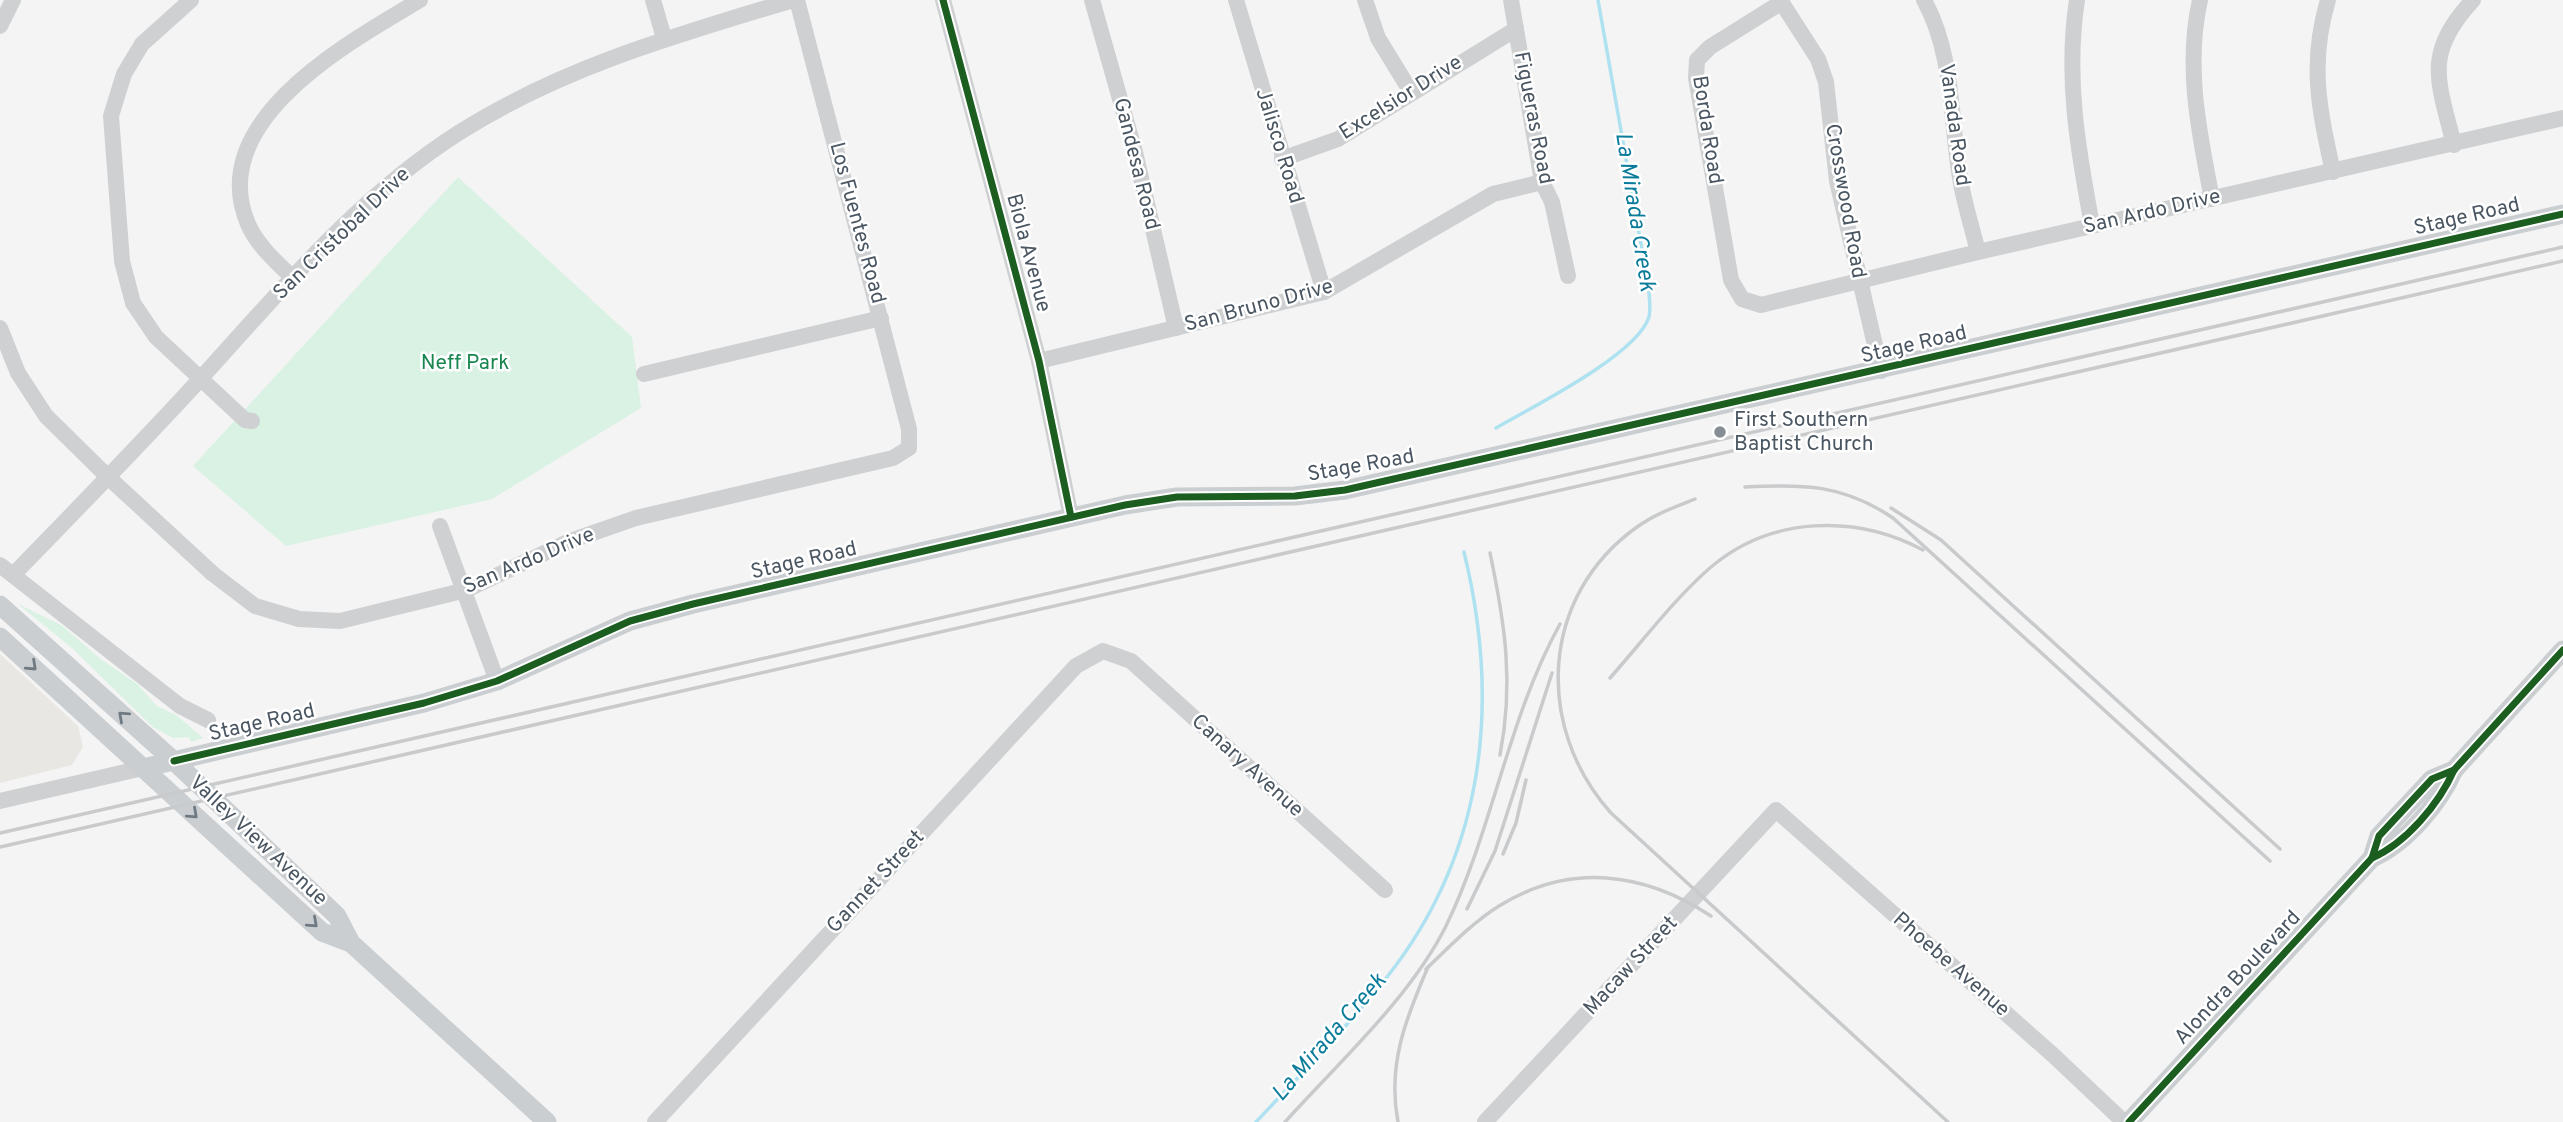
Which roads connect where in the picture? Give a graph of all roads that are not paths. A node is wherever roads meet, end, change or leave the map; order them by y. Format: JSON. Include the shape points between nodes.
{"nodes":[{"id":1,"x":13,"y":0,"type":"edge"},
{"id":2,"x":191,"y":0,"type":"edge"},
{"id":3,"x":420,"y":0,"type":"edge"},
{"id":4,"x":653,"y":0,"type":"edge"},
{"id":5,"x":795,"y":0,"type":"edge"},
{"id":6,"x":943,"y":0,"type":"edge"},
{"id":7,"x":1091,"y":0,"type":"edge"},
{"id":8,"x":1236,"y":0,"type":"edge"},
{"id":9,"x":1365,"y":0,"type":"edge"},
{"id":10,"x":1511,"y":0,"type":"edge"},
{"id":11,"x":1924,"y":0,"type":"edge"},
{"id":12,"x":2077,"y":0,"type":"edge"},
{"id":13,"x":2200,"y":0,"type":"edge"},
{"id":14,"x":2328,"y":0,"type":"edge"},
{"id":15,"x":2473,"y":0,"type":"edge"},
{"id":16,"x":1781,"y":1,"type":"edge"},
{"id":17,"x":0,"y":26,"type":"edge"},
{"id":18,"x":1516,"y":29,"type":"junction"},
{"id":19,"x":664,"y":38,"type":"junction"},
{"id":20,"x":1411,"y":92,"type":"junction"},
{"id":21,"x":2563,"y":118,"type":"edge"},
{"id":22,"x":2454,"y":145,"type":"junction"},
{"id":23,"x":1282,"y":159,"type":"junction"},
{"id":24,"x":2333,"y":172,"type":"junction"},
{"id":25,"x":1542,"y":182,"type":"junction"},
{"id":26,"x":2212,"y":199,"type":"junction"},
{"id":27,"x":2563,"y":214,"type":"edge"},
{"id":28,"x":2092,"y":225,"type":"junction"},
{"id":29,"x":1978,"y":251,"type":"junction"},
{"id":30,"x":1568,"y":276,"type":"dead end"},
{"id":31,"x":292,"y":277,"type":"junction"},
{"id":32,"x":1860,"y":280,"type":"junction"},
{"id":33,"x":1324,"y":292,"type":"junction"},
{"id":34,"x":1742,"y":299,"type":"joint"},
{"id":35,"x":881,"y":318,"type":"junction"},
{"id":36,"x":1176,"y":328,"type":"junction"},
{"id":37,"x":0,"y":331,"type":"edge"},
{"id":38,"x":1038,"y":361,"type":"junction"},
{"id":39,"x":1881,"y":371,"type":"junction"},
{"id":40,"x":644,"y":374,"type":"dead end"},
{"id":41,"x":201,"y":379,"type":"junction"},
{"id":42,"x":252,"y":421,"type":"dead end"},
{"id":43,"x":909,"y":448,"type":"joint"},
{"id":44,"x":108,"y":477,"type":"junction"},
{"id":45,"x":1071,"y":517,"type":"junction"},
{"id":46,"x":440,"y":526,"type":"dead end"},
{"id":47,"x":7,"y":570,"type":"edge"},
{"id":48,"x":466,"y":590,"type":"junction"},
{"id":49,"x":0,"y":605,"type":"edge"},
{"id":50,"x":0,"y":637,"type":"edge"},
{"id":51,"x":2563,"y":650,"type":"edge"},
{"id":52,"x":1103,"y":651,"type":"joint"},
{"id":53,"x":497,"y":681,"type":"junction"},
{"id":54,"x":208,"y":720,"type":"dead end"},
{"id":55,"x":174,"y":761,"type":"junction"},
{"id":56,"x":143,"y":768,"type":"junction"},
{"id":57,"x":0,"y":801,"type":"edge"},
{"id":58,"x":1776,"y":810,"type":"joint"},
{"id":59,"x":1385,"y":890,"type":"dead end"},
{"id":60,"x":351,"y":943,"type":"junction"},
{"id":61,"x":547,"y":1122,"type":"edge"},
{"id":62,"x":656,"y":1122,"type":"edge"},
{"id":63,"x":1485,"y":1122,"type":"edge"},
{"id":64,"x":2127,"y":1122,"type":"edge"}],
"edges":[{"from":1,"to":17,"type":"street"},
{"from":2,"to":41,"type":"street","via":[[142,44],[124,74],[111,116],[122,261],[133,303],[156,337]]},
{"from":3,"to":31,"type":"street","via":[[365,35],[278,102],[258,124],[241,160],[240,196],[248,225],[266,253]]},
{"from":4,"to":19,"type":"street"},
{"from":5,"to":19,"type":"street","name":"San Cristobal Drive"},
{"from":5,"to":35,"type":"street","name":"Los Fuentes Road"},
{"from":6,"to":38,"type":"street","name":"Biola Avenue"},
{"from":7,"to":36,"type":"street","name":"Gandesa Road","via":[[1135,152]]},
{"from":8,"to":23,"type":"street","name":"Jalisco Road"},
{"from":9,"to":20,"type":"street","via":[[1378,38]]},
{"from":10,"to":18,"type":"street","name":"Figueras Road"},
{"from":11,"to":29,"type":"street","name":"Vanada Road","via":[[1949,74],[1960,181]]},
{"from":12,"to":28,"type":"street","via":[[2072,38],[2073,116]]},
{"from":13,"to":26,"type":"street","via":[[2193,76]]},
{"from":14,"to":24,"type":"street","via":[[2318,32],[2315,65],[2317,100]]},
{"from":15,"to":22,"type":"street","via":[[2448,31],[2439,52],[2437,77]]},
{"from":16,"to":32,"type":"street","name":"Crosswood Road","via":[[1818,59],[1826,82],[1837,181]]},
{"from":16,"to":34,"type":"street","name":"Borda Road","via":[[1697,60],[1696,78],[1731,280]]},
{"from":18,"to":20,"type":"street","name":"Excelsior Drive"},
{"from":18,"to":25,"type":"street","name":"Figueras Road"},
{"from":19,"to":31,"type":"street","name":"San Cristobal Drive","via":[[572,73],[461,132],[366,204]]},
{"from":20,"to":23,"type":"street","name":"Excelsior Drive","via":[[1338,139]]},
{"from":21,"to":22,"type":"street","name":"San Ardo Drive"},
{"from":22,"to":24,"type":"street","name":"San Ardo Drive"},
{"from":23,"to":33,"type":"street","name":"Jalisco Road"},
{"from":24,"to":26,"type":"street","name":"San Ardo Drive"},
{"from":25,"to":30,"type":"street","name":"Figueras Road","via":[[1552,202]]},
{"from":25,"to":33,"type":"street","name":"San Bruno Drive","via":[[1493,194]]},
{"from":26,"to":28,"type":"street","name":"San Ardo Drive"},
{"from":27,"to":39,"type":"main road","name":"Stage Road"},
{"from":28,"to":29,"type":"street","name":"San Ardo Drive"},
{"from":29,"to":32,"type":"street","name":"San Ardo Drive"},
{"from":31,"to":41,"type":"street","name":"San Cristobal Drive"},
{"from":32,"to":34,"type":"street","name":"San Ardo Drive","via":[[1761,305]]},
{"from":32,"to":39,"type":"street","name":"Crosswood Road"},
{"from":33,"to":36,"type":"street","name":"San Bruno Drive"},
{"from":35,"to":40,"type":"street"},
{"from":35,"to":43,"type":"street","name":"Los Fuentes Road","via":[[909,429]]},
{"from":36,"to":38,"type":"street","name":"San Bruno Drive"},
{"from":37,"to":44,"type":"street","name":"San Ardo Drive","via":[[18,373],[46,416]]},
{"from":38,"to":45,"type":"street","name":"Biola Avenue"},
{"from":39,"to":45,"type":"main road","name":"Stage Road","via":[[1345,490],[1295,496],[1178,497]]},
{"from":41,"to":42,"type":"street","via":[[245,420]]},
{"from":41,"to":44,"type":"street","name":"San Cristobal Drive"},
{"from":43,"to":48,"type":"street","name":"San Ardo Drive","via":[[893,458],[636,517],[569,541]]},
{"from":44,"to":47,"type":"street","name":"San Cristobal Drive"},
{"from":44,"to":48,"type":"street","name":"San Ardo Drive","via":[[213,574],[255,606],[299,619],[340,621]]},
{"from":45,"to":53,"type":"main road","name":"Stage Road","via":[[630,621]]},
{"from":46,"to":48,"type":"street"},
{"from":47,"to":54,"type":"street","via":[[180,706]]},
{"from":48,"to":53,"type":"street"},
{"from":55,"to":49,"type":"main road","name":"Valley View Avenue","one_way":true},
{"from":50,"to":56,"type":"main road","name":"Valley View Avenue","one_way":true},
{"from":51,"to":64,"type":"main road","name":"Alondra Boulevard","via":[[2454,770],[2432,779],[2379,836],[2372,858]]},
{"from":52,"to":59,"type":"street","name":"Canary Avenue","via":[[1131,661]]},
{"from":52,"to":62,"type":"street","name":"Gannet Street","via":[[1076,666]]},
{"from":53,"to":55,"type":"main road","name":"Stage Road","via":[[424,703]]},
{"from":55,"to":56,"type":"main road","name":"Stage Road"},
{"from":55,"to":60,"type":"main road","name":"Valley View Avenue","via":[[337,916]]},
{"from":56,"to":57,"type":"street","name":"Stage Road"},
{"from":56,"to":60,"type":"main road","name":"Valley View Avenue","one_way":true,"via":[[322,932]]},
{"from":58,"to":63,"type":"street","name":"Macaw Street"},
{"from":58,"to":64,"type":"street","name":"Phoebe Avenue"},
{"from":60,"to":61,"type":"main road","name":"Valley View Avenue"}]}
